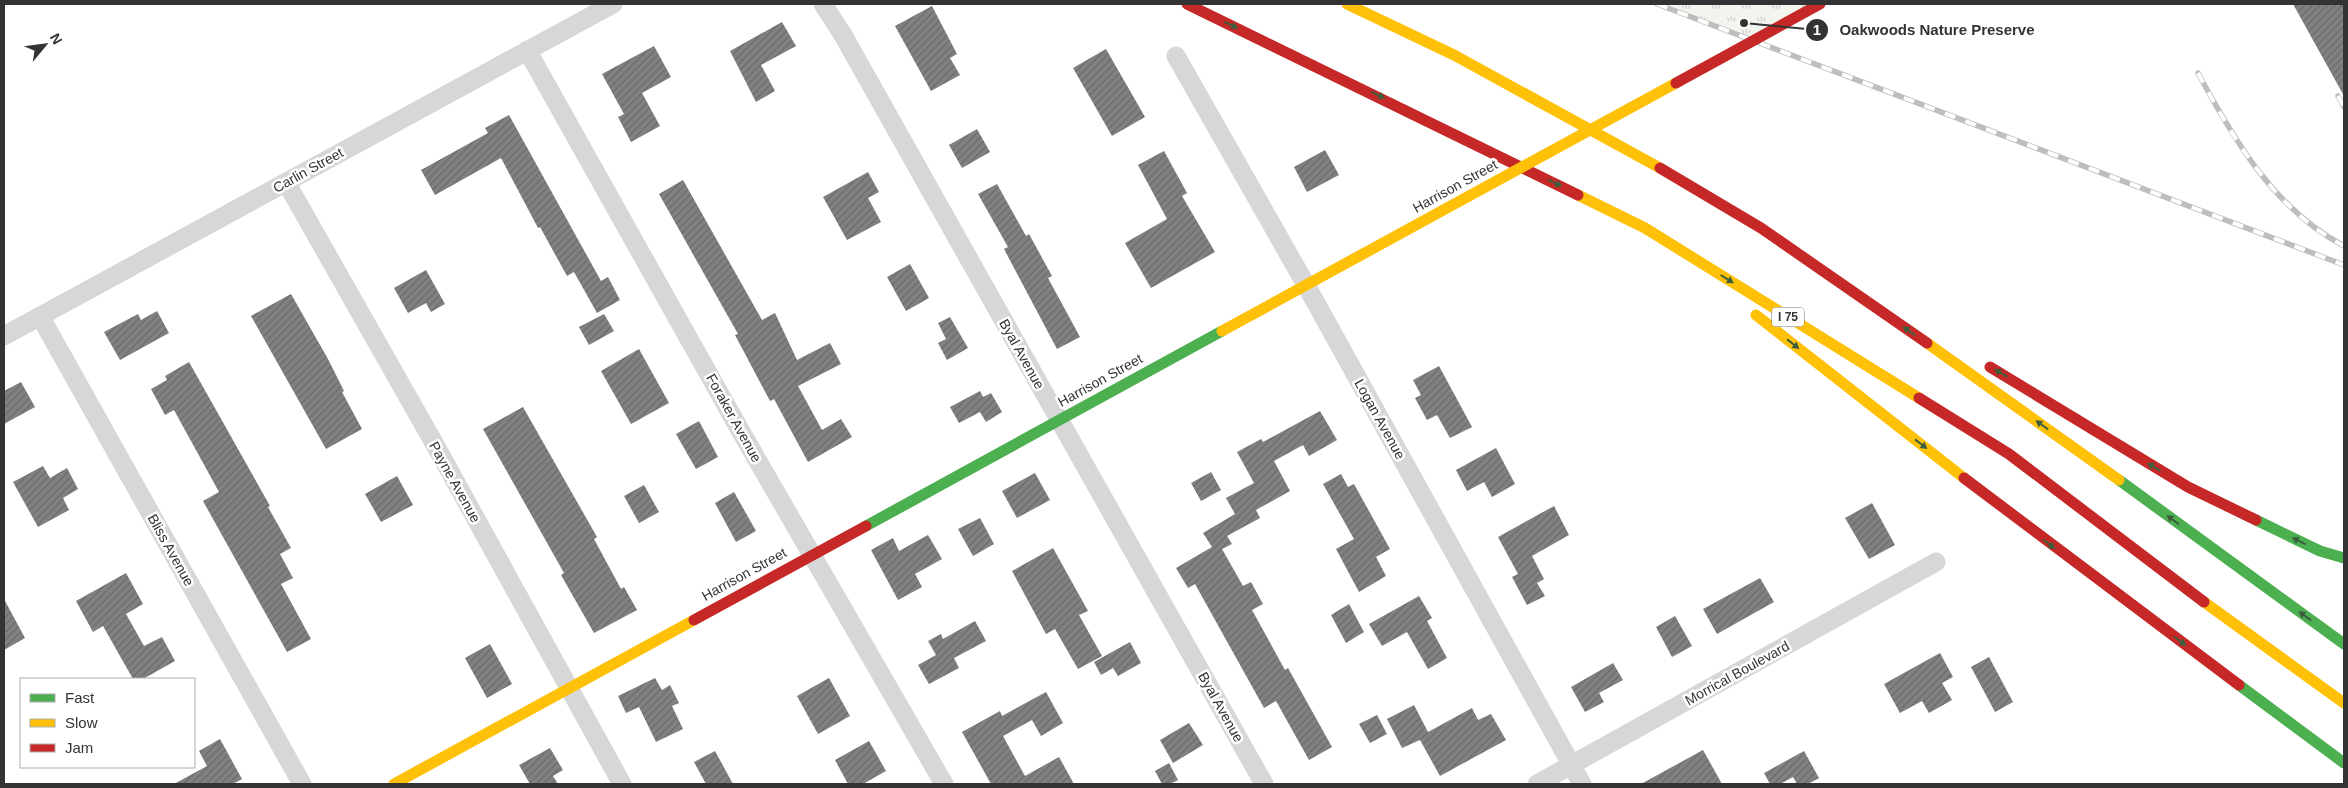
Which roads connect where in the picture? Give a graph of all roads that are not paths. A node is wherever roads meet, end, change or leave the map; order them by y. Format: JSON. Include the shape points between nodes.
{"nodes":[{"id":1,"x":613,"y":4,"type":"edge"},
{"id":2,"x":823,"y":4,"type":"edge"},
{"id":3,"x":1187,"y":4,"type":"edge"},
{"id":4,"x":1347,"y":4,"type":"edge"},
{"id":5,"x":1820,"y":4,"type":"edge"},
{"id":6,"x":527,"y":50,"type":"junction"},
{"id":7,"x":1176,"y":56,"type":"dead end"},
{"id":8,"x":286,"y":182,"type":"junction"},
{"id":9,"x":1645,"y":228,"type":"junction"},
{"id":10,"x":1761,"y":228,"type":"junction"},
{"id":11,"x":1306,"y":285,"type":"junction"},
{"id":12,"x":1731,"y":295,"type":"dead end"},
{"id":13,"x":1746,"y":307,"type":"dead end"},
{"id":14,"x":40,"y":316,"type":"junction"},
{"id":15,"x":1932,"y":331,"type":"dead end"},
{"id":16,"x":4,"y":336,"type":"edge"},
{"id":17,"x":1983,"y":362,"type":"dead end"},
{"id":18,"x":1059,"y":420,"type":"junction"},
{"id":19,"x":812,"y":554,"type":"junction"},
{"id":20,"x":2344,"y":558,"type":"edge"},
{"id":21,"x":1936,"y":562,"type":"dead end"},
{"id":22,"x":2344,"y":644,"type":"edge"},
{"id":23,"x":568,"y":688,"type":"junction"},
{"id":24,"x":2344,"y":703,"type":"edge"},
{"id":25,"x":2344,"y":764,"type":"edge"},
{"id":26,"x":1571,"y":765,"type":"junction"},
{"id":27,"x":302,"y":784,"type":"edge"},
{"id":28,"x":394,"y":784,"type":"edge"},
{"id":29,"x":622,"y":784,"type":"edge"},
{"id":30,"x":944,"y":784,"type":"edge"},
{"id":31,"x":1264,"y":784,"type":"edge"},
{"id":32,"x":1537,"y":784,"type":"edge"},
{"id":33,"x":1582,"y":784,"type":"edge"}],
"edges":[{"from":1,"to":6,"type":"street","name":"Carlin Street"},
{"from":2,"to":18,"type":"street","name":"Byal Avenue","via":[[844,35]]},
{"from":3,"to":9,"type":"main road","number":"I 75","one_way":true},
{"from":4,"to":10,"type":"main road","via":[[1511,85],[1684,181]]},
{"from":5,"to":11,"type":"main road","name":"Harrison Street","bridge":true},
{"from":6,"to":8,"type":"street","name":"Carlin Street"},
{"from":6,"to":19,"type":"street","name":"Foraker Avenue"},
{"from":7,"to":11,"type":"street","name":"Logan Avenue"},
{"from":8,"to":14,"type":"street","name":"Carlin Street"},
{"from":8,"to":23,"type":"street","name":"Payne Avenue"},
{"from":9,"to":12,"type":"main road"},
{"from":9,"to":24,"type":"main road","number":"I 75","one_way":true,"via":[[2009,454],[2267,650]]},
{"from":10,"to":15,"type":"main road"},
{"from":22,"to":10,"type":"main road","one_way":true,"via":[[2009,400]]},
{"from":11,"to":18,"type":"main road","name":"Harrison Street"},
{"from":11,"to":26,"type":"street","name":"Logan Avenue"},
{"from":13,"to":25,"type":"main road","one_way":true,"via":[[2044,540]]},
{"from":14,"to":16,"type":"street","name":"Carlin Street"},
{"from":14,"to":27,"type":"street","name":"Bliss Avenue"},
{"from":20,"to":17,"type":"main road","one_way":true,"via":[[2320,552],[2188,487]]},
{"from":18,"to":19,"type":"main road","name":"Harrison Street"},
{"from":18,"to":31,"type":"street","name":"Byal Avenue"},
{"from":19,"to":23,"type":"main road","name":"Harrison Street"},
{"from":19,"to":30,"type":"street","name":"Foraker Avenue"},
{"from":21,"to":26,"type":"street","name":"Morrical Boulevard"},
{"from":23,"to":28,"type":"main road","name":"Harrison Street"},
{"from":23,"to":29,"type":"street","name":"Payne Avenue"},
{"from":26,"to":32,"type":"street","name":"Morrical Boulevard"},
{"from":26,"to":33,"type":"street","name":"Logan Avenue"}]}
